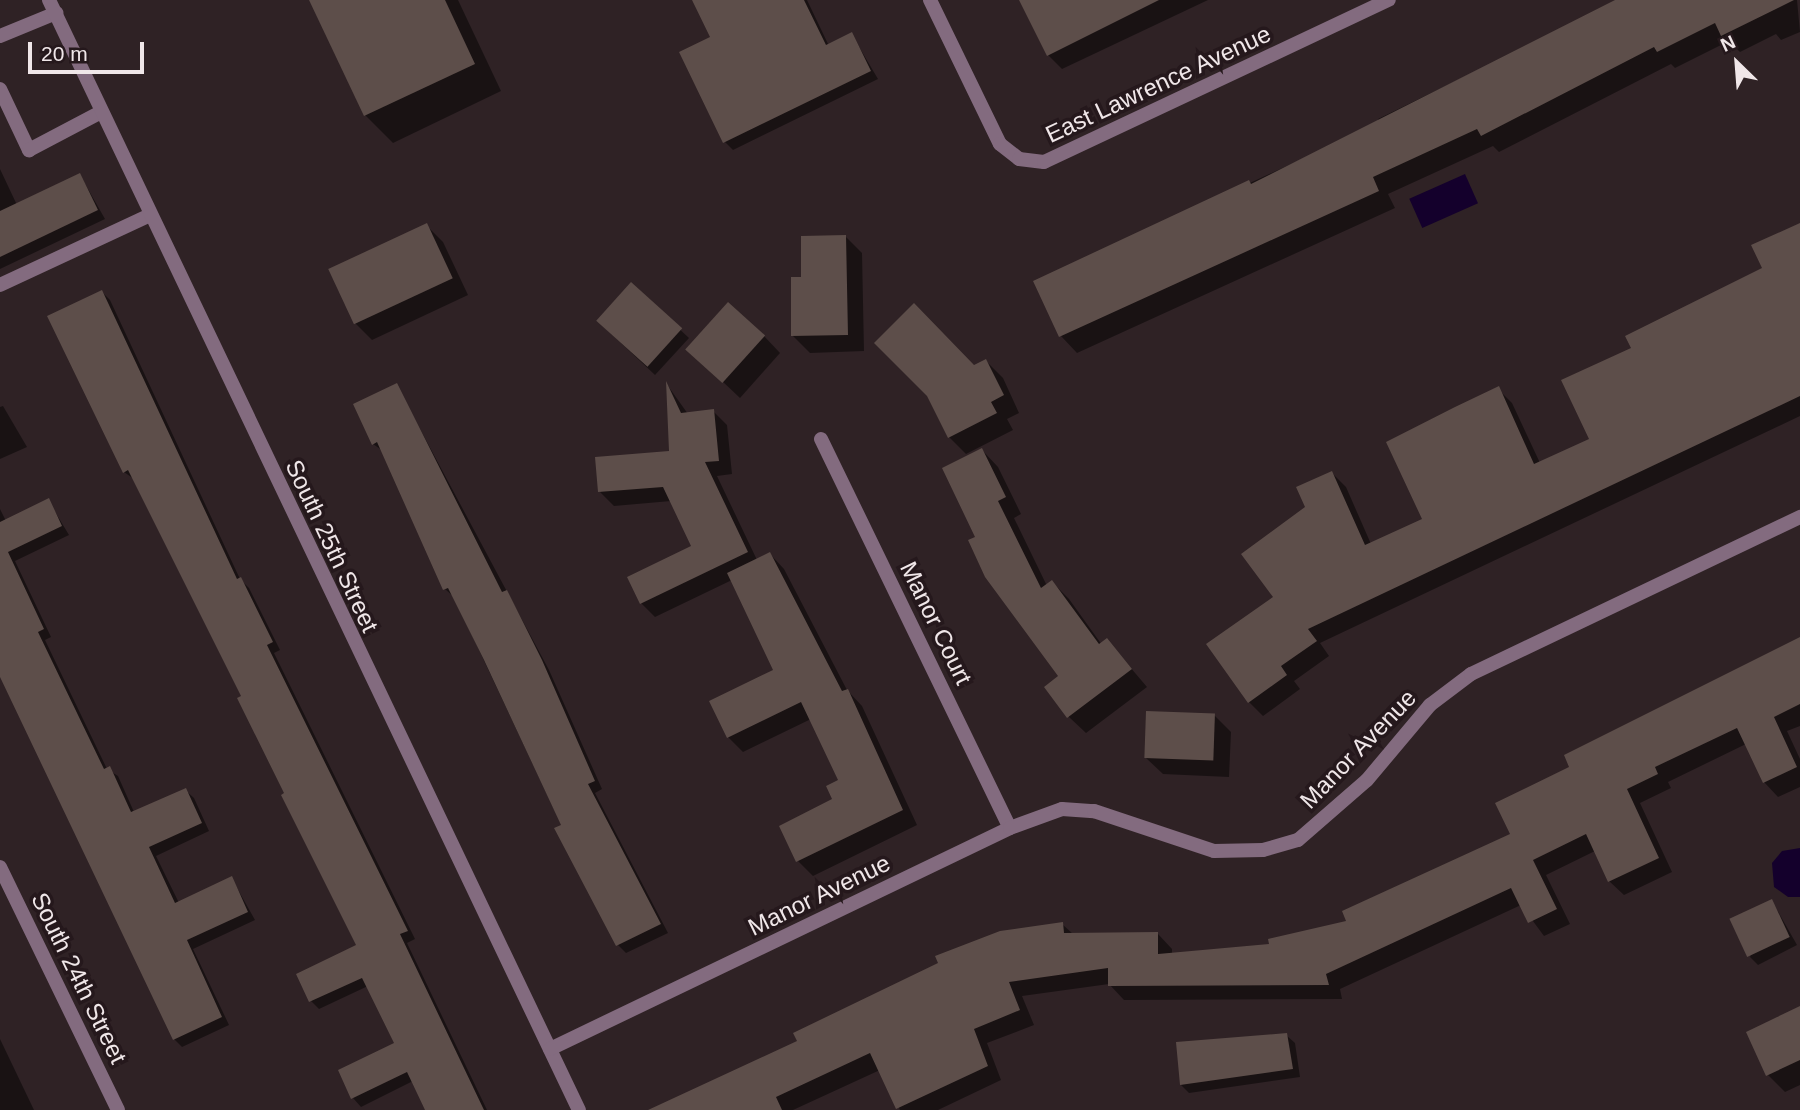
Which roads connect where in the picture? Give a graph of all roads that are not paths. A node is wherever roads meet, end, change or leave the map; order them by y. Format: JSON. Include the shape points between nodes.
{"nodes":[{"id":1,"x":930,"y":0,"type":"edge"},
{"id":2,"x":1389,"y":0,"type":"edge"},
{"id":3,"x":52,"y":7,"type":"edge"},
{"id":4,"x":0,"y":36,"type":"edge"},
{"id":5,"x":0,"y":89,"type":"edge"},
{"id":6,"x":101,"y":112,"type":"junction"},
{"id":7,"x":150,"y":215,"type":"junction"},
{"id":8,"x":0,"y":285,"type":"edge"},
{"id":9,"x":821,"y":439,"type":"dead end"},
{"id":10,"x":1800,"y":517,"type":"edge"},
{"id":11,"x":1010,"y":828,"type":"junction"},
{"id":12,"x":0,"y":867,"type":"edge"},
{"id":13,"x":550,"y":1049,"type":"junction"},
{"id":14,"x":118,"y":1110,"type":"edge"},
{"id":15,"x":579,"y":1110,"type":"edge"}],
"edges":[{"from":1,"to":2,"type":"street","name":"East Lawrence Avenue","via":[[1000,144],[1019,159],[1058,159]]},
{"from":3,"to":4,"type":"street"},
{"from":3,"to":6,"type":"street","name":"South 25th Street"},
{"from":5,"to":6,"type":"street","via":[[29,150]]},
{"from":6,"to":7,"type":"street","name":"South 25th Street"},
{"from":7,"to":8,"type":"street"},
{"from":7,"to":13,"type":"street","name":"South 25th Street"},
{"from":9,"to":11,"type":"street","name":"Manor Court"},
{"from":10,"to":11,"type":"street","name":"Manor Avenue","via":[[1471,674],[1430,705],[1367,780],[1298,840],[1263,850],[1214,851],[1094,811],[1062,808]]},
{"from":11,"to":13,"type":"street","name":"Manor Avenue"},
{"from":12,"to":14,"type":"street","name":"South 24th Street"},
{"from":13,"to":15,"type":"street","name":"South 25th Street"}]}
